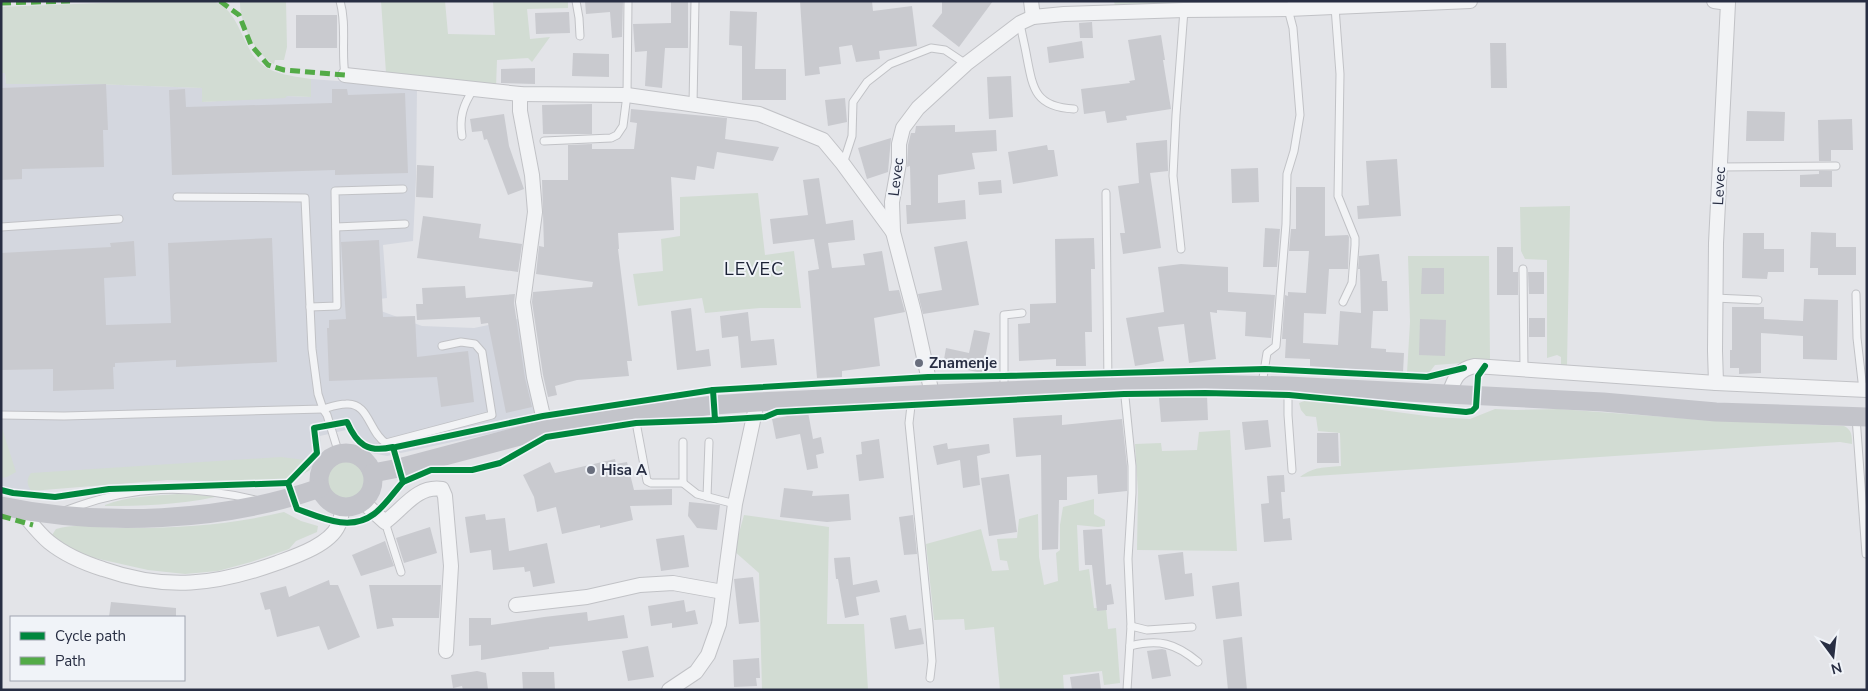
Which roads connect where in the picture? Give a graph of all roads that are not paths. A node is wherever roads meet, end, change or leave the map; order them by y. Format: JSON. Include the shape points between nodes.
{"nodes":[{"id":1,"x":340,"y":1,"type":"edge"},
{"id":2,"x":576,"y":1,"type":"edge"},
{"id":3,"x":628,"y":1,"type":"edge"},
{"id":4,"x":695,"y":1,"type":"edge"},
{"id":5,"x":1031,"y":1,"type":"edge"},
{"id":6,"x":1470,"y":1,"type":"edge"},
{"id":7,"x":1714,"y":1,"type":"edge"},
{"id":8,"x":1335,"y":7,"type":"junction"},
{"id":9,"x":1288,"y":9,"type":"junction"},
{"id":10,"x":1184,"y":10,"type":"junction"},
{"id":11,"x":1026,"y":20,"type":"junction"},
{"id":12,"x":580,"y":36,"type":"dead end"},
{"id":13,"x":966,"y":64,"type":"junction"},
{"id":14,"x":345,"y":75,"type":"joint"},
{"id":15,"x":473,"y":90,"type":"junction"},
{"id":16,"x":520,"y":94,"type":"junction"},
{"id":17,"x":627,"y":95,"type":"junction"},
{"id":18,"x":693,"y":104,"type":"junction"},
{"id":19,"x":1074,"y":109,"type":"dead end"},
{"id":20,"x":462,"y":136,"type":"dead end"},
{"id":21,"x":544,"y":141,"type":"dead end"},
{"id":22,"x":844,"y":164,"type":"junction"},
{"id":23,"x":1720,"y":166,"type":"junction"},
{"id":24,"x":1836,"y":166,"type":"dead end"},
{"id":25,"x":403,"y":189,"type":"dead end"},
{"id":26,"x":1106,"y":193,"type":"dead end"},
{"id":27,"x":177,"y":197,"type":"dead end"},
{"id":28,"x":119,"y":219,"type":"dead end"},
{"id":29,"x":405,"y":224,"type":"dead end"},
{"id":30,"x":1,"y":227,"type":"edge"},
{"id":31,"x":336,"y":227,"type":"junction"},
{"id":32,"x":893,"y":232,"type":"junction"},
{"id":33,"x":1181,"y":249,"type":"dead end"},
{"id":34,"x":1523,"y":269,"type":"dead end"},
{"id":35,"x":1856,"y":294,"type":"dead end"},
{"id":36,"x":1715,"y":298,"type":"junction"},
{"id":37,"x":1758,"y":300,"type":"dead end"},
{"id":38,"x":1343,"y":302,"type":"dead end"},
{"id":39,"x":310,"y":307,"type":"junction"},
{"id":40,"x":1022,"y":313,"type":"dead end"},
{"id":41,"x":442,"y":346,"type":"dead end"},
{"id":42,"x":1524,"y":369,"type":"junction"},
{"id":43,"x":1716,"y":383,"type":"junction"},
{"id":44,"x":1261,"y":385,"type":"junction"},
{"id":45,"x":1288,"y":386,"type":"junction"},
{"id":46,"x":1116,"y":387,"type":"junction"},
{"id":47,"x":1865,"y":390,"type":"edge"},
{"id":48,"x":1004,"y":391,"type":"junction"},
{"id":49,"x":912,"y":394,"type":"junction"},
{"id":50,"x":932,"y":394,"type":"junction"},
{"id":51,"x":1448,"y":394,"type":"junction"},
{"id":52,"x":757,"y":402,"type":"junction"},
{"id":53,"x":323,"y":409,"type":"junction"},
{"id":54,"x":1,"y":415,"type":"edge"},
{"id":55,"x":635,"y":415,"type":"junction"},
{"id":56,"x":1861,"y":417,"type":"edge"},
{"id":57,"x":546,"y":429,"type":"junction"},
{"id":58,"x":683,"y":442,"type":"dead end"},
{"id":59,"x":710,"y":442,"type":"dead end"},
{"id":60,"x":339,"y":454,"type":"junction"},
{"id":61,"x":1292,"y":470,"type":"dead end"},
{"id":62,"x":373,"y":473,"type":"junction"},
{"id":63,"x":683,"y":483,"type":"junction"},
{"id":64,"x":320,"y":488,"type":"junction"},
{"id":65,"x":707,"y":497,"type":"junction"},
{"id":66,"x":363,"y":502,"type":"junction"},
{"id":67,"x":268,"y":503,"type":"junction"},
{"id":68,"x":735,"y":504,"type":"junction"},
{"id":69,"x":10,"y":507,"type":"edge"},
{"id":70,"x":343,"y":508,"type":"junction"},
{"id":71,"x":56,"y":514,"type":"junction"},
{"id":72,"x":385,"y":522,"type":"junction"},
{"id":73,"x":1866,"y":554,"type":"edge"},
{"id":74,"x":400,"y":572,"type":"dead end"},
{"id":75,"x":723,"y":592,"type":"junction"},
{"id":76,"x":516,"y":605,"type":"dead end"},
{"id":77,"x":1130,"y":626,"type":"junction"},
{"id":78,"x":1192,"y":627,"type":"dead end"},
{"id":79,"x":1130,"y":646,"type":"junction"},
{"id":80,"x":446,"y":651,"type":"dead end"},
{"id":81,"x":1198,"y":662,"type":"dead end"},
{"id":82,"x":930,"y":678,"type":"dead end"},
{"id":83,"x":669,"y":690,"type":"edge"},
{"id":84,"x":1127,"y":690,"type":"edge"}],
"edges":[{"from":1,"to":14,"type":"lane"},
{"from":2,"to":12,"type":"lane"},
{"from":3,"to":17,"type":"lane"},
{"from":4,"to":18,"type":"lane"},
{"from":5,"to":11,"type":"street"},
{"from":6,"to":8,"type":"street"},
{"from":7,"to":23,"type":"street","name":"Levec","via":[[1728,3]]},
{"from":8,"to":9,"type":"street"},
{"from":8,"to":38,"type":"lane","via":[[1340,74],[1338,196],[1355,245],[1352,283]]},
{"from":9,"to":10,"type":"street"},
{"from":9,"to":44,"type":"lane","via":[[1293,28],[1300,115],[1288,174],[1276,346],[1267,353]]},
{"from":10,"to":11,"type":"street","via":[[1064,14]]},
{"from":10,"to":33,"type":"lane","via":[[1173,176]]},
{"from":11,"to":13,"type":"street","name":"Levec"},
{"from":11,"to":19,"type":"lane","via":[[1032,86],[1047,102],[1060,108]]},
{"from":13,"to":22,"type":"lane","via":[[946,50],[931,48],[890,64],[867,82],[854,102],[852,136]]},
{"from":13,"to":32,"type":"street","name":"Levec","via":[[918,108],[903,128],[892,202]]},
{"from":14,"to":15,"type":"street"},
{"from":15,"to":16,"type":"street"},
{"from":15,"to":20,"type":"lane","via":[[461,116]]},
{"from":16,"to":17,"type":"street"},
{"from":16,"to":57,"type":"street","via":[[535,212],[523,302],[534,377]]},
{"from":17,"to":18,"type":"street"},
{"from":17,"to":21,"type":"lane","via":[[623,126],[617,136]]},
{"from":18,"to":22,"type":"street","via":[[759,114],[823,140]]},
{"from":22,"to":32,"type":"street"},
{"from":23,"to":24,"type":"lane"},
{"from":23,"to":36,"type":"street","name":"Levec"},
{"from":25,"to":31,"type":"lane","via":[[335,191]]},
{"from":26,"to":46,"type":"lane"},
{"from":27,"to":39,"type":"lane","via":[[305,198]]},
{"from":28,"to":30,"type":"lane"},
{"from":29,"to":31,"type":"lane"},
{"from":31,"to":39,"type":"lane","via":[[337,306]]},
{"from":32,"to":50,"type":"street","name":"Levec"},
{"from":34,"to":42,"type":"lane"},
{"from":35,"to":47,"type":"lane"},
{"from":36,"to":37,"type":"lane"},
{"from":36,"to":43,"type":"street","name":"Levec"},
{"from":39,"to":53,"type":"lane","via":[[313,358]]},
{"from":40,"to":48,"type":"lane","via":[[1004,315]]},
{"from":41,"to":53,"type":"lane","via":[[461,342],[475,344],[482,352],[492,415],[386,443],[378,438],[363,409],[347,403]]},
{"from":42,"to":43,"type":"street"},
{"from":42,"to":51,"type":"street","via":[[1464,368],[1455,377]]},
{"from":43,"to":47,"type":"street"},
{"from":44,"to":45,"type":"main road"},
{"from":44,"to":46,"type":"main road"},
{"from":45,"to":51,"type":"main road"},
{"from":45,"to":61,"type":"lane"},
{"from":46,"to":48,"type":"main road"},
{"from":46,"to":77,"type":"lane","via":[[1132,466],[1128,559]]},
{"from":48,"to":50,"type":"main road"},
{"from":49,"to":50,"type":"main road"},
{"from":49,"to":52,"type":"main road"},
{"from":49,"to":82,"type":"lane","via":[[909,423],[930,624]]},
{"from":51,"to":56,"type":"main road","via":[[1716,412]]},
{"from":52,"to":55,"type":"main road"},
{"from":52,"to":68,"type":"street"},
{"from":53,"to":54,"type":"lane"},
{"from":53,"to":60,"type":"lane"},
{"from":55,"to":57,"type":"main road"},
{"from":55,"to":63,"type":"lane","via":[[646,481]]},
{"from":56,"to":73,"type":"lane"},
{"from":57,"to":62,"type":"main road"},
{"from":58,"to":63,"type":"lane"},
{"from":59,"to":65,"type":"lane"},
{"from":60,"to":62,"type":"main road","via":[[360,456]]},
{"from":60,"to":64,"type":"main road","via":[[322,467]]},
{"from":62,"to":66,"type":"main road","via":[[374,484]]},
{"from":63,"to":65,"type":"lane"},
{"from":64,"to":67,"type":"main road"},
{"from":64,"to":70,"type":"main road","via":[[324,498]]},
{"from":65,"to":68,"type":"lane"},
{"from":66,"to":70,"type":"main road"},
{"from":66,"to":72,"type":"street"},
{"from":67,"to":71,"type":"main road","via":[[144,517]]},
{"from":67,"to":71,"type":"lane","via":[[221,492],[183,489],[132,491]]},
{"from":68,"to":75,"type":"street"},
{"from":69,"to":70,"type":"street","via":[[48,542],[79,561],[165,584],[244,575],[298,555],[328,539],[338,526]]},
{"from":69,"to":71,"type":"main road"},
{"from":72,"to":74,"type":"lane"},
{"from":72,"to":80,"type":"street","via":[[425,490],[442,489],[452,566]]},
{"from":75,"to":76,"type":"street","via":[[673,583],[640,585],[587,597]]},
{"from":75,"to":83,"type":"street","via":[[719,624],[708,655],[696,672]]},
{"from":77,"to":78,"type":"lane","via":[[1147,630]]},
{"from":77,"to":79,"type":"lane"},
{"from":79,"to":81,"type":"lane","via":[[1149,642],[1172,645]]},
{"from":79,"to":84,"type":"lane"}]}
